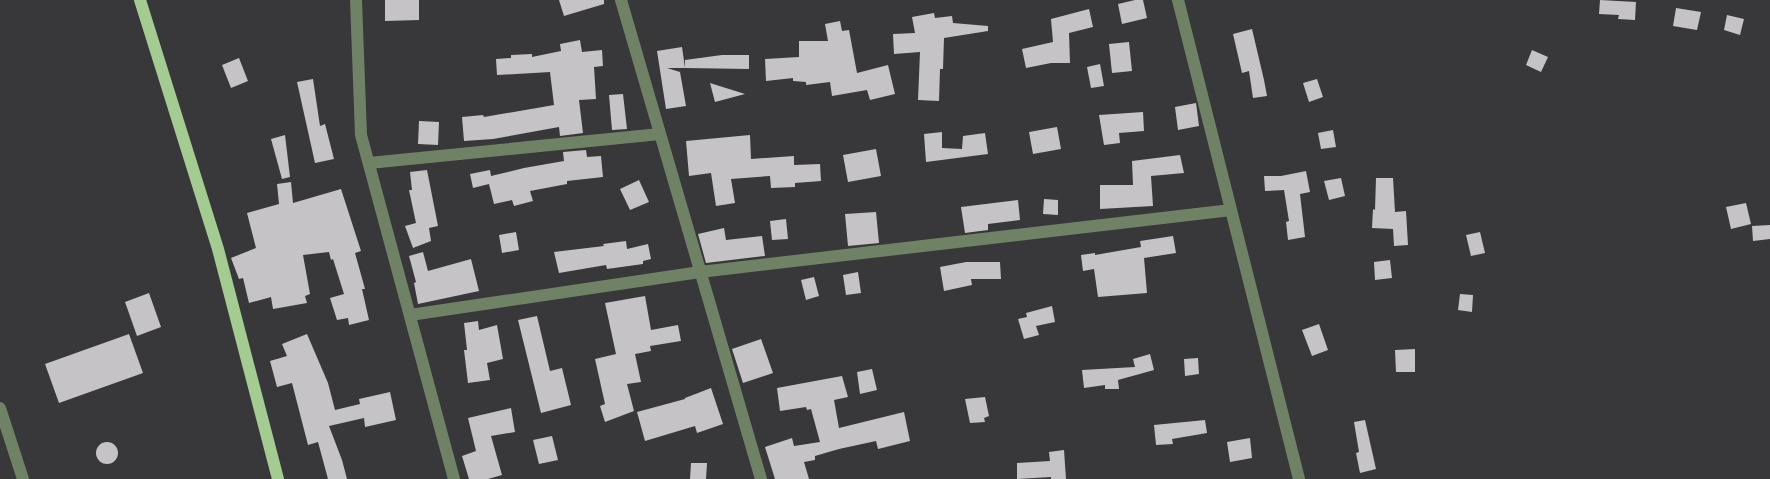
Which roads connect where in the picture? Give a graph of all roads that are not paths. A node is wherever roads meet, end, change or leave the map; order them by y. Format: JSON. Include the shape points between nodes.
{"nodes":[{"id":1,"x":140,"y":0,"type":"edge"},
{"id":2,"x":356,"y":0,"type":"edge"},
{"id":3,"x":621,"y":0,"type":"edge"},
{"id":4,"x":1178,"y":0,"type":"edge"},
{"id":5,"x":660,"y":134,"type":"junction"},
{"id":6,"x":369,"y":163,"type":"junction"},
{"id":7,"x":1231,"y":210,"type":"junction"},
{"id":8,"x":700,"y":272,"type":"junction"},
{"id":9,"x":410,"y":315,"type":"junction"},
{"id":10,"x":0,"y":408,"type":"edge"},
{"id":11,"x":3,"y":429,"type":"edge"},
{"id":12,"x":22,"y":479,"type":"edge"},
{"id":13,"x":278,"y":479,"type":"edge"},
{"id":14,"x":454,"y":479,"type":"edge"},
{"id":15,"x":761,"y":479,"type":"edge"},
{"id":16,"x":1299,"y":479,"type":"edge"}],
"edges":[{"from":1,"to":13,"type":"main road","via":[[218,248]]},
{"from":2,"to":6,"type":"street","via":[[362,135]]},
{"from":3,"to":5,"type":"street"},
{"from":4,"to":7,"type":"street"},
{"from":5,"to":6,"type":"street"},
{"from":5,"to":8,"type":"street"},
{"from":6,"to":9,"type":"street"},
{"from":7,"to":8,"type":"street"},
{"from":7,"to":16,"type":"street"},
{"from":8,"to":9,"type":"street"},
{"from":8,"to":15,"type":"street"},
{"from":9,"to":14,"type":"street"},
{"from":10,"to":11,"type":"street"},
{"from":11,"to":12,"type":"street"}]}
